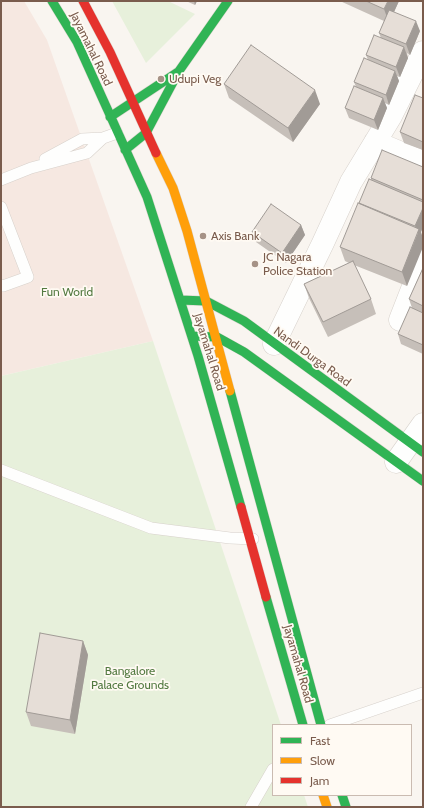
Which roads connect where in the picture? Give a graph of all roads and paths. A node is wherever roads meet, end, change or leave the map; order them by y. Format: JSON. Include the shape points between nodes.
{"nodes":[{"id":1,"x":52,"y":1,"type":"edge"},
{"id":2,"x":82,"y":1,"type":"edge"},
{"id":3,"x":228,"y":1,"type":"edge"},
{"id":4,"x":423,"y":52,"type":"edge"},
{"id":5,"x":180,"y":71,"type":"junction"},
{"id":6,"x":132,"y":102,"type":"junction"},
{"id":7,"x":110,"y":117,"type":"junction"},
{"id":8,"x":117,"y":133,"type":"junction"},
{"id":9,"x":146,"y":133,"type":"junction"},
{"id":10,"x":375,"y":142,"type":"junction"},
{"id":11,"x":125,"y":150,"type":"junction"},
{"id":12,"x":423,"y":162,"type":"edge"},
{"id":13,"x":1,"y":180,"type":"edge"},
{"id":14,"x":1,"y":207,"type":"edge"},
{"id":15,"x":423,"y":261,"type":"edge"},
{"id":16,"x":1,"y":285,"type":"edge"},
{"id":17,"x":180,"y":300,"type":"junction"},
{"id":18,"x":206,"y":301,"type":"junction"},
{"id":19,"x":400,"y":320,"type":"dead end"},
{"id":20,"x":192,"y":336,"type":"junction"},
{"id":21,"x":217,"y":337,"type":"junction"},
{"id":22,"x":274,"y":344,"type":"junction"},
{"id":23,"x":423,"y":424,"type":"edge"},
{"id":24,"x":416,"y":447,"type":"edge"},
{"id":25,"x":396,"y":462,"type":"junction"},
{"id":26,"x":1,"y":470,"type":"edge"},
{"id":27,"x":423,"y":481,"type":"edge"},
{"id":28,"x":269,"y":534,"type":"junction"},
{"id":29,"x":251,"y":540,"type":"junction"},
{"id":30,"x":423,"y":693,"type":"edge"},
{"id":31,"x":303,"y":724,"type":"edge"},
{"id":32,"x":321,"y":724,"type":"edge"},
{"id":33,"x":333,"y":724,"type":"edge"},
{"id":34,"x":272,"y":771,"type":"edge"},
{"id":35,"x":324,"y":796,"type":"edge"},
{"id":36,"x":342,"y":796,"type":"edge"},
{"id":37,"x":252,"y":807,"type":"edge"},
{"id":38,"x":327,"y":807,"type":"edge"},
{"id":39,"x":346,"y":807,"type":"edge"}],
"edges":[{"from":1,"to":7,"type":"main road","name":"Jayamahal Road","via":[[77,42]]},
{"from":2,"to":6,"type":"main road","name":"Jayamahal Road","via":[[110,52]]},
{"from":3,"to":5,"type":"main road"},
{"from":4,"to":10,"type":"street"},
{"from":5,"to":6,"type":"main road"},
{"from":5,"to":9,"type":"main road"},
{"from":6,"to":7,"type":"main road"},
{"from":6,"to":9,"type":"main road","name":"Jayamahal Road"},
{"from":7,"to":8,"type":"main road","name":"Jayamahal Road"},
{"from":8,"to":11,"type":"main road","name":"Jayamahal Road"},
{"from":8,"to":13,"type":"lane","via":[[103,138],[87,153],[31,168]]},
{"from":9,"to":11,"type":"main road"},
{"from":9,"to":18,"type":"main road","name":"Jayamahal Road","via":[[173,188]]},
{"from":10,"to":12,"type":"street"},
{"from":10,"to":22,"type":"street","via":[[351,182]]},
{"from":11,"to":17,"type":"main road","name":"Jayamahal Road","via":[[147,197]]},
{"from":14,"to":16,"type":"lane","via":[[28,277]]},
{"from":15,"to":19,"type":"street"},
{"from":17,"to":18,"type":"main road","name":"Nandi Durga Road"},
{"from":17,"to":20,"type":"main road","name":"Jayamahal Road"},
{"from":18,"to":21,"type":"main road","name":"Jayamahal Road"},
{"from":18,"to":22,"type":"main road","name":"Nandi Durga Road","via":[[244,321]]},
{"from":20,"to":21,"type":"main road"},
{"from":20,"to":29,"type":"main road","name":"Jayamahal Road"},
{"from":21,"to":25,"type":"main road","via":[[244,352]]},
{"from":21,"to":28,"type":"main road","name":"Jayamahal Road"},
{"from":22,"to":24,"type":"main road","name":"Nandi Durga Road"},
{"from":23,"to":24,"type":"street"},
{"from":24,"to":25,"type":"street"},
{"from":25,"to":27,"type":"main road"},
{"from":26,"to":29,"type":"lane","via":[[151,528]]},
{"from":28,"to":29,"type":"lane"},
{"from":28,"to":32,"type":"main road","name":"Jayamahal Road"},
{"from":29,"to":31,"type":"main road","name":"Jayamahal Road"},
{"from":30,"to":33,"type":"lane"},
{"from":34,"to":37,"type":"lane"},
{"from":35,"to":38,"type":"main road"},
{"from":36,"to":39,"type":"main road"}]}
